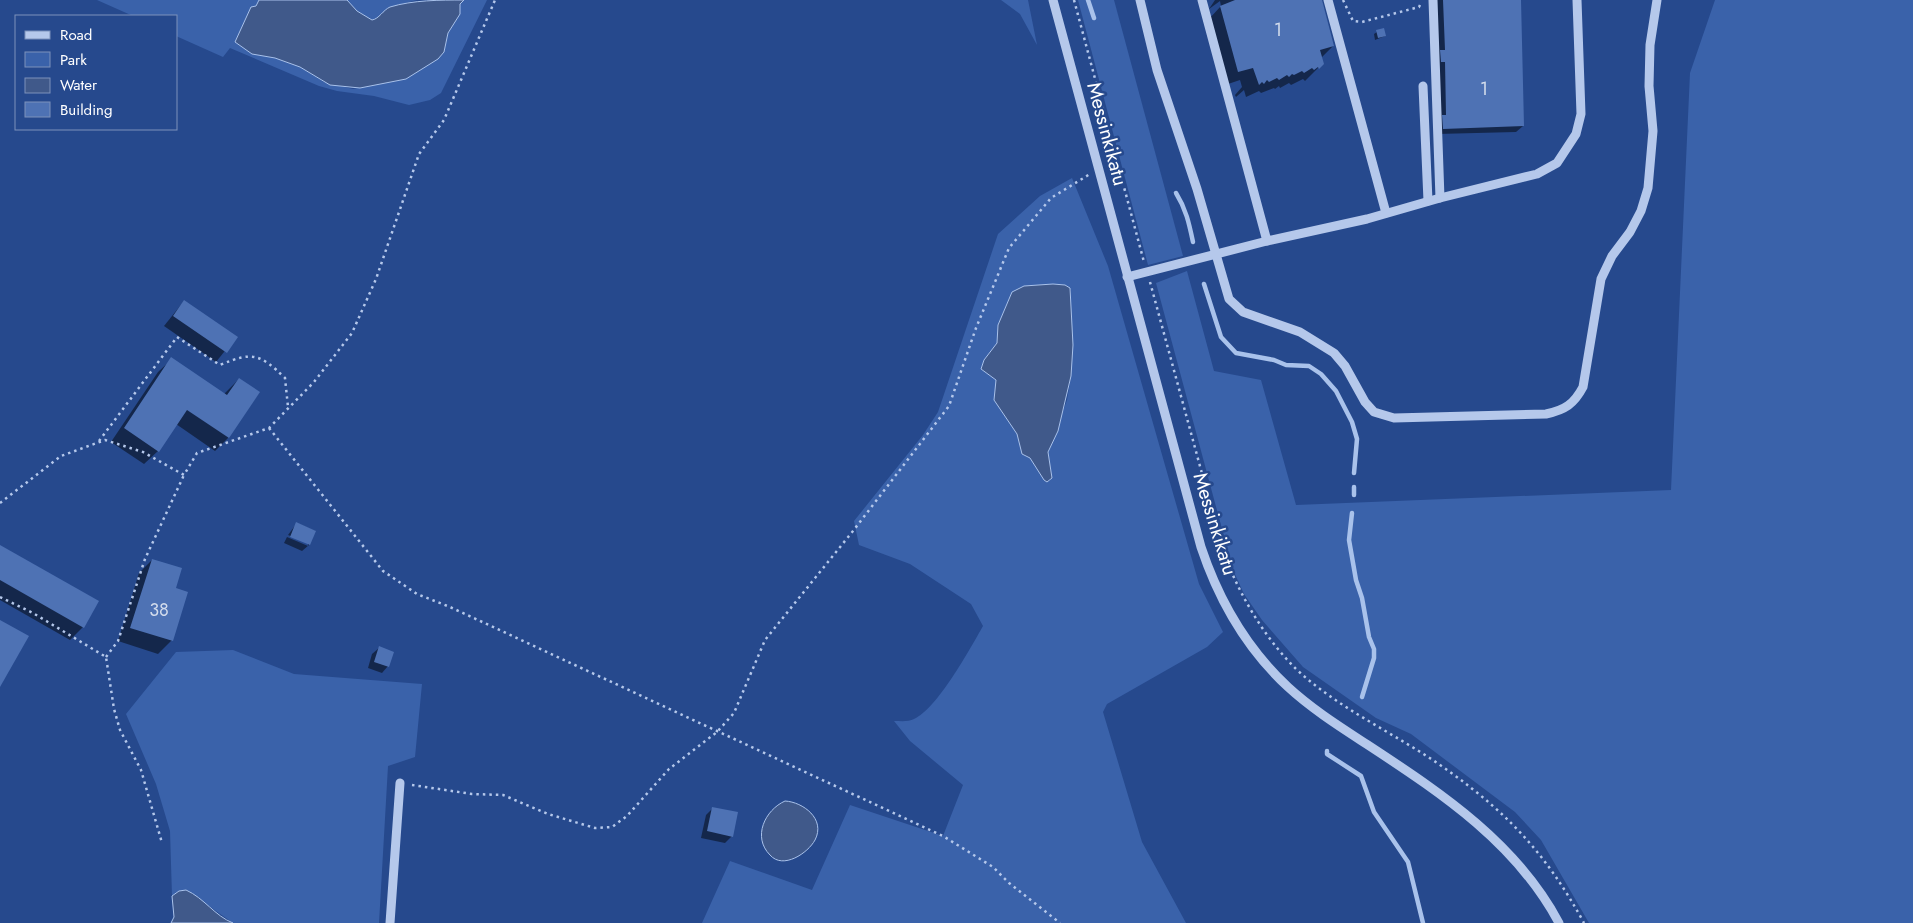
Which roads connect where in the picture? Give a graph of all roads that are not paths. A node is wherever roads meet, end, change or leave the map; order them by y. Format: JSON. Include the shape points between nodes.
{"nodes":[{"id":1,"x":1053,"y":0,"type":"edge"},
{"id":2,"x":1140,"y":0,"type":"edge"},
{"id":3,"x":1202,"y":0,"type":"edge"},
{"id":4,"x":1328,"y":0,"type":"edge"},
{"id":5,"x":1433,"y":0,"type":"edge"},
{"id":6,"x":1577,"y":0,"type":"edge"},
{"id":7,"x":1657,"y":0,"type":"edge"},
{"id":8,"x":1424,"y":86,"type":"dead end"},
{"id":9,"x":1440,"y":198,"type":"junction"},
{"id":10,"x":1428,"y":201,"type":"junction"},
{"id":11,"x":1386,"y":213,"type":"junction"},
{"id":12,"x":1267,"y":241,"type":"junction"},
{"id":13,"x":1215,"y":255,"type":"junction"},
{"id":14,"x":1127,"y":277,"type":"junction"},
{"id":15,"x":400,"y":783,"type":"road end"},
{"id":16,"x":390,"y":923,"type":"edge"},
{"id":17,"x":1559,"y":923,"type":"edge"}],
"edges":[{"from":1,"to":14,"type":"street","name":"Messinkikatu"},
{"from":2,"to":13,"type":"street","via":[[1157,70],[1197,188]]},
{"from":3,"to":12,"type":"street"},
{"from":4,"to":11,"type":"street"},
{"from":5,"to":9,"type":"street"},
{"from":6,"to":9,"type":"street","via":[[1581,114],[1576,134],[1557,163],[1537,174]]},
{"from":7,"to":13,"type":"street","via":[[1650,45],[1649,86],[1654,131],[1648,188],[1641,211],[1601,279],[1583,388],[1568,407],[1557,412],[1526,415],[1394,418],[1374,412],[1334,353],[1300,332],[1256,318],[1234,305],[1225,291]]},
{"from":8,"to":10,"type":"street"},
{"from":9,"to":10,"type":"street"},
{"from":10,"to":11,"type":"street"},
{"from":11,"to":12,"type":"street"},
{"from":12,"to":13,"type":"street"},
{"from":13,"to":14,"type":"street"},
{"from":14,"to":17,"type":"street","name":"Messinkikatu","via":[[1201,547],[1221,599],[1238,628],[1275,674],[1300,698],[1444,797],[1491,835],[1528,874]]},
{"from":15,"to":16,"type":"street"}]}
